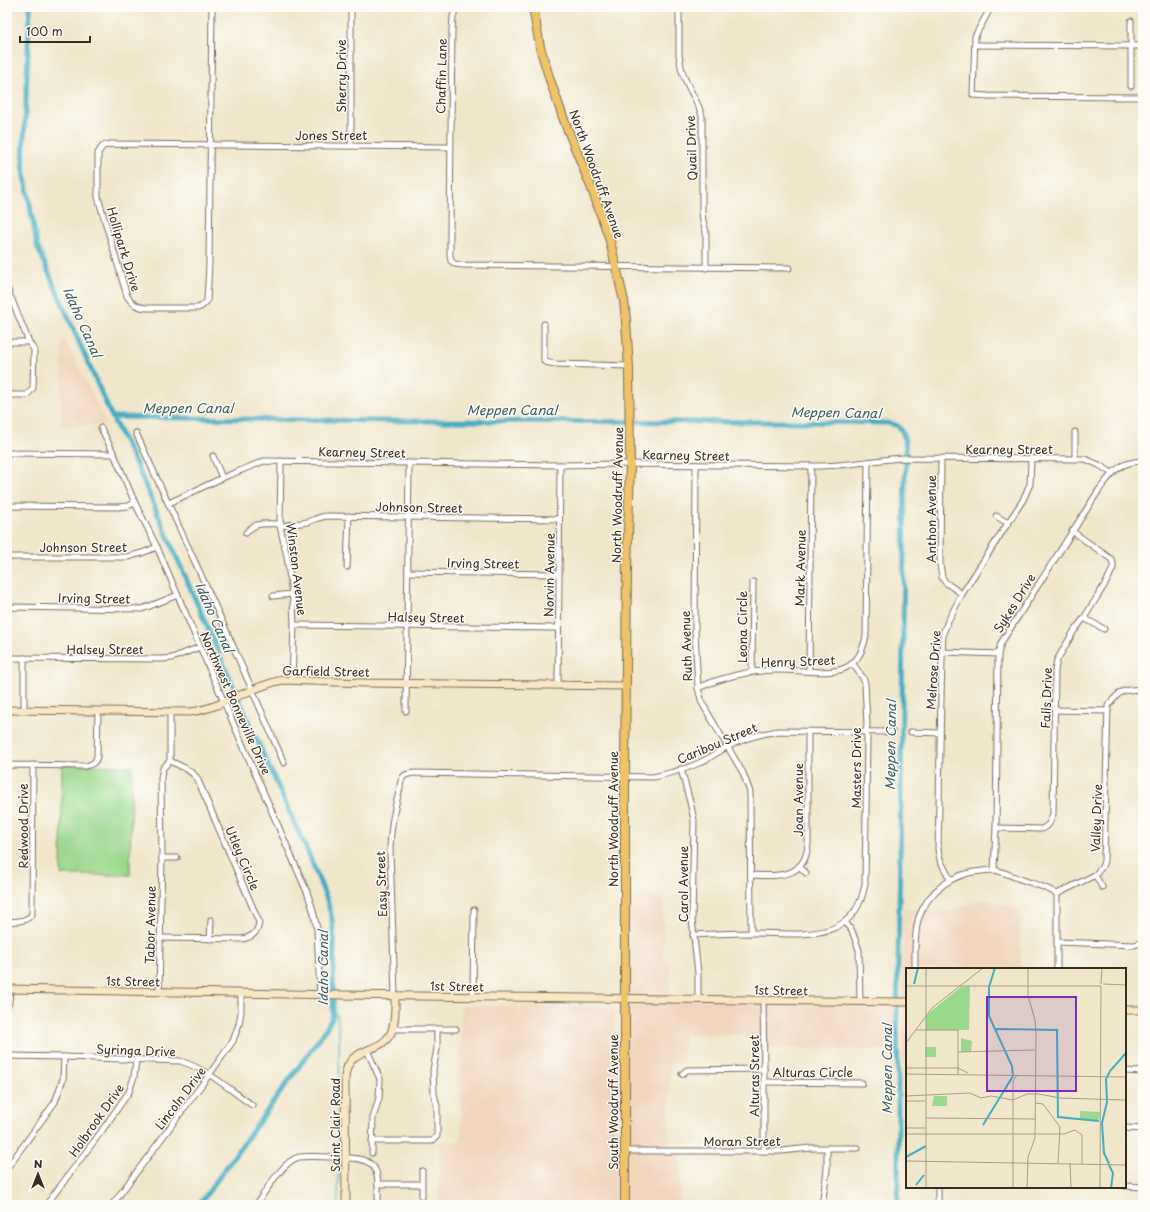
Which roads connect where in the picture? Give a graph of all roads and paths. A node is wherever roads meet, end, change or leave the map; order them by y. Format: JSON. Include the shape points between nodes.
{"nodes":[{"id":1,"x":212,"y":7,"type":"edge"},
{"id":2,"x":351,"y":7,"type":"edge"},
{"id":3,"x":456,"y":7,"type":"edge"},
{"id":4,"x":533,"y":7,"type":"edge"},
{"id":5,"x":679,"y":7,"type":"edge"},
{"id":6,"x":991,"y":7,"type":"edge"},
{"id":7,"x":1131,"y":21,"type":"dead end"},
{"id":8,"x":975,"y":45,"type":"junction"},
{"id":9,"x":1131,"y":46,"type":"junction"},
{"id":10,"x":1143,"y":46,"type":"edge"},
{"id":11,"x":1131,"y":86,"type":"dead end"},
{"id":12,"x":1143,"y":97,"type":"edge"},
{"id":13,"x":211,"y":144,"type":"junction"},
{"id":14,"x":351,"y":145,"type":"junction"},
{"id":15,"x":450,"y":147,"type":"junction"},
{"id":16,"x":617,"y":267,"type":"junction"},
{"id":17,"x":706,"y":268,"type":"junction"},
{"id":18,"x":789,"y":268,"type":"dead end"},
{"id":19,"x":7,"y":288,"type":"edge"},
{"id":20,"x":544,"y":324,"type":"dead end"},
{"id":21,"x":7,"y":342,"type":"edge"},
{"id":22,"x":29,"y":342,"type":"junction"},
{"id":23,"x":629,"y":366,"type":"junction"},
{"id":24,"x":7,"y":395,"type":"edge"},
{"id":25,"x":101,"y":428,"type":"dead end"},
{"id":26,"x":1075,"y":432,"type":"dead end"},
{"id":27,"x":136,"y":433,"type":"dead end"},
{"id":28,"x":7,"y":453,"type":"edge"},
{"id":29,"x":114,"y":454,"type":"junction"},
{"id":30,"x":213,"y":456,"type":"dead end"},
{"id":31,"x":941,"y":459,"type":"junction"},
{"id":32,"x":1031,"y":459,"type":"junction"},
{"id":33,"x":1075,"y":459,"type":"junction"},
{"id":34,"x":281,"y":461,"type":"junction"},
{"id":35,"x":1143,"y":461,"type":"edge"},
{"id":36,"x":409,"y":462,"type":"junction"},
{"id":37,"x":868,"y":462,"type":"junction"},
{"id":38,"x":630,"y":464,"type":"junction"},
{"id":39,"x":560,"y":465,"type":"junction"},
{"id":40,"x":696,"y":465,"type":"junction"},
{"id":41,"x":811,"y":466,"type":"junction"},
{"id":42,"x":1112,"y":473,"type":"junction"},
{"id":43,"x":222,"y":478,"type":"junction"},
{"id":44,"x":169,"y":502,"type":"junction"},
{"id":45,"x":135,"y":503,"type":"junction"},
{"id":46,"x":7,"y":506,"type":"edge"},
{"id":47,"x":348,"y":516,"type":"junction"},
{"id":48,"x":996,"y":516,"type":"dead end"},
{"id":49,"x":409,"y":517,"type":"junction"},
{"id":50,"x":560,"y":519,"type":"junction"},
{"id":51,"x":1008,"y":523,"type":"junction"},
{"id":52,"x":281,"y":525,"type":"junction"},
{"id":53,"x":1072,"y":531,"type":"junction"},
{"id":54,"x":246,"y":533,"type":"dead end"},
{"id":55,"x":157,"y":547,"type":"junction"},
{"id":56,"x":7,"y":557,"type":"edge"},
{"id":57,"x":347,"y":567,"type":"dead end"},
{"id":58,"x":408,"y":572,"type":"junction"},
{"id":59,"x":559,"y":574,"type":"junction"},
{"id":60,"x":752,"y":582,"type":"dead end"},
{"id":61,"x":292,"y":594,"type":"junction"},
{"id":62,"x":962,"y":594,"type":"junction"},
{"id":63,"x":178,"y":595,"type":"junction"},
{"id":64,"x":273,"y":596,"type":"dead end"},
{"id":65,"x":7,"y":607,"type":"edge"},
{"id":66,"x":1084,"y":618,"type":"junction"},
{"id":67,"x":294,"y":625,"type":"junction"},
{"id":68,"x":407,"y":626,"type":"junction"},
{"id":69,"x":558,"y":628,"type":"junction"},
{"id":70,"x":1104,"y":629,"type":"dead end"},
{"id":71,"x":200,"y":647,"type":"junction"},
{"id":72,"x":942,"y":652,"type":"junction"},
{"id":73,"x":998,"y":654,"type":"junction"},
{"id":74,"x":7,"y":658,"type":"edge"},
{"id":75,"x":24,"y":658,"type":"junction"},
{"id":76,"x":853,"y":664,"type":"junction"},
{"id":77,"x":809,"y":671,"type":"junction"},
{"id":78,"x":752,"y":672,"type":"junction"},
{"id":79,"x":292,"y":680,"type":"junction"},
{"id":80,"x":406,"y":683,"type":"junction"},
{"id":81,"x":558,"y":685,"type":"junction"},
{"id":82,"x":626,"y":686,"type":"junction"},
{"id":83,"x":698,"y":688,"type":"junction"},
{"id":84,"x":1143,"y":689,"type":"edge"},
{"id":85,"x":251,"y":690,"type":"junction"},
{"id":86,"x":225,"y":702,"type":"junction"},
{"id":87,"x":7,"y":710,"type":"edge"},
{"id":88,"x":24,"y":710,"type":"junction"},
{"id":89,"x":1054,"y":710,"type":"junction"},
{"id":90,"x":98,"y":711,"type":"junction"},
{"id":91,"x":170,"y":711,"type":"junction"},
{"id":92,"x":406,"y":711,"type":"dead end"},
{"id":93,"x":1108,"y":711,"type":"junction"},
{"id":94,"x":808,"y":732,"type":"junction"},
{"id":95,"x":866,"y":732,"type":"junction"},
{"id":96,"x":892,"y":732,"type":"dead end"},
{"id":97,"x":910,"y":732,"type":"dead end"},
{"id":98,"x":940,"y":733,"type":"junction"},
{"id":99,"x":728,"y":746,"type":"junction"},
{"id":100,"x":170,"y":761,"type":"junction"},
{"id":101,"x":284,"y":763,"type":"dead end"},
{"id":102,"x":7,"y":765,"type":"edge"},
{"id":103,"x":33,"y":765,"type":"junction"},
{"id":104,"x":681,"y":769,"type":"junction"},
{"id":105,"x":406,"y":775,"type":"joint"},
{"id":106,"x":625,"y":777,"type":"junction"},
{"id":107,"x":996,"y":828,"type":"junction"},
{"id":108,"x":162,"y":858,"type":"junction"},
{"id":109,"x":177,"y":858,"type":"dead end"},
{"id":110,"x":799,"y":866,"type":"junction"},
{"id":111,"x":994,"y":870,"type":"junction"},
{"id":112,"x":806,"y":873,"type":"dead end"},
{"id":113,"x":751,"y":875,"type":"junction"},
{"id":114,"x":1095,"y":875,"type":"junction"},
{"id":115,"x":950,"y":879,"type":"junction"},
{"id":116,"x":1102,"y":887,"type":"dead end"},
{"id":117,"x":1057,"y":894,"type":"junction"},
{"id":118,"x":474,"y":910,"type":"dead end"},
{"id":119,"x":211,"y":920,"type":"dead end"},
{"id":120,"x":7,"y":922,"type":"edge"},
{"id":121,"x":845,"y":922,"type":"junction"},
{"id":122,"x":751,"y":933,"type":"junction"},
{"id":123,"x":693,"y":935,"type":"junction"},
{"id":124,"x":160,"y":938,"type":"junction"},
{"id":125,"x":210,"y":939,"type":"junction"},
{"id":126,"x":1057,"y":942,"type":"junction"},
{"id":127,"x":1143,"y":942,"type":"edge"},
{"id":128,"x":915,"y":968,"type":"edge"},
{"id":129,"x":1057,"y":968,"type":"edge"},
{"id":130,"x":8,"y":989,"type":"edge"},
{"id":131,"x":159,"y":992,"type":"junction"},
{"id":132,"x":241,"y":993,"type":"junction"},
{"id":133,"x":324,"y":995,"type":"junction"},
{"id":134,"x":395,"y":996,"type":"junction"},
{"id":135,"x":473,"y":997,"type":"junction"},
{"id":136,"x":625,"y":999,"type":"junction"},
{"id":137,"x":698,"y":1000,"type":"junction"},
{"id":138,"x":763,"y":1000,"type":"junction"},
{"id":139,"x":860,"y":1002,"type":"junction"},
{"id":140,"x":901,"y":1002,"type":"edge"},
{"id":141,"x":7,"y":1007,"type":"edge"},
{"id":142,"x":1126,"y":1010,"type":"edge"},
{"id":143,"x":1143,"y":1010,"type":"edge"},
{"id":144,"x":392,"y":1029,"type":"junction"},
{"id":145,"x":437,"y":1029,"type":"junction"},
{"id":146,"x":456,"y":1030,"type":"dead end"},
{"id":147,"x":367,"y":1050,"type":"junction"},
{"id":148,"x":7,"y":1056,"type":"edge"},
{"id":149,"x":64,"y":1057,"type":"junction"},
{"id":150,"x":136,"y":1060,"type":"junction"},
{"id":151,"x":764,"y":1070,"type":"junction"},
{"id":152,"x":1126,"y":1071,"type":"edge"},
{"id":153,"x":1143,"y":1072,"type":"edge"},
{"id":154,"x":682,"y":1074,"type":"dead end"},
{"id":155,"x":209,"y":1075,"type":"junction"},
{"id":156,"x":764,"y":1082,"type":"junction"},
{"id":157,"x":862,"y":1083,"type":"dead end"},
{"id":158,"x":252,"y":1106,"type":"dead end"},
{"id":159,"x":1126,"y":1128,"type":"edge"},
{"id":160,"x":1143,"y":1129,"type":"edge"},
{"id":161,"x":372,"y":1140,"type":"junction"},
{"id":162,"x":828,"y":1148,"type":"junction"},
{"id":163,"x":858,"y":1148,"type":"dead end"},
{"id":164,"x":625,"y":1151,"type":"junction"},
{"id":165,"x":764,"y":1151,"type":"junction"},
{"id":166,"x":372,"y":1153,"type":"dead end"},
{"id":167,"x":333,"y":1157,"type":"dead end"},
{"id":168,"x":345,"y":1158,"type":"junction"},
{"id":169,"x":7,"y":1168,"type":"edge"},
{"id":170,"x":422,"y":1171,"type":"dead end"},
{"id":171,"x":378,"y":1184,"type":"junction"},
{"id":172,"x":421,"y":1184,"type":"junction"},
{"id":173,"x":1126,"y":1186,"type":"edge"},
{"id":174,"x":1143,"y":1186,"type":"edge"},
{"id":175,"x":938,"y":1188,"type":"edge"},
{"id":176,"x":422,"y":1197,"type":"dead end"},
{"id":177,"x":46,"y":1205,"type":"edge"},
{"id":178,"x":112,"y":1205,"type":"edge"},
{"id":179,"x":256,"y":1205,"type":"edge"},
{"id":180,"x":346,"y":1205,"type":"edge"},
{"id":181,"x":378,"y":1205,"type":"edge"},
{"id":182,"x":624,"y":1205,"type":"edge"},
{"id":183,"x":822,"y":1205,"type":"edge"},
{"id":184,"x":938,"y":1205,"type":"edge"}],
"edges":[{"from":1,"to":13,"type":"street","name":"Hollipark Drive"},
{"from":2,"to":14,"type":"street","name":"Sherry Drive"},
{"from":3,"to":15,"type":"street","name":"Chaffin Lane","via":[[452,30]]},
{"from":4,"to":16,"type":"main road","name":"North Woodruff Avenue","via":[[540,46],[550,80],[601,214]]},
{"from":5,"to":17,"type":"street","name":"Quail Drive","via":[[680,63],[702,116],[702,212],[706,232]]},
{"from":6,"to":8,"type":"street","via":[[975,36]]},
{"from":7,"to":9,"type":"street"},
{"from":8,"to":9,"type":"street"},
{"from":8,"to":12,"type":"street","via":[[973,95]]},
{"from":9,"to":10,"type":"street"},
{"from":9,"to":11,"type":"street"},
{"from":13,"to":13,"type":"street","name":"Hollipark Drive","via":[[107,144],[100,148],[100,205],[127,296],[132,303],[140,307],[198,308],[207,301]]},
{"from":13,"to":14,"type":"street","name":"Jones Street"},
{"from":14,"to":15,"type":"street","name":"Jones Street"},
{"from":15,"to":16,"type":"street","name":"Chaffin Lane","via":[[450,242],[451,261],[455,264]]},
{"from":16,"to":17,"type":"street"},
{"from":16,"to":23,"type":"main road","name":"North Woodruff Avenue","via":[[624,301]]},
{"from":17,"to":18,"type":"street"},
{"from":19,"to":22,"type":"street"},
{"from":20,"to":23,"type":"street","via":[[545,362]]},
{"from":21,"to":22,"type":"street"},
{"from":22,"to":24,"type":"street","via":[[34,350],[33,388],[27,395]]},
{"from":23,"to":38,"type":"main road","name":"North Woodruff Avenue"},
{"from":25,"to":29,"type":"street","name":"Northwest Bonneville Drive"},
{"from":26,"to":33,"type":"street"},
{"from":27,"to":44,"type":"street"},
{"from":28,"to":29,"type":"street"},
{"from":29,"to":45,"type":"street","name":"Northwest Bonneville Drive"},
{"from":30,"to":43,"type":"street"},
{"from":31,"to":32,"type":"street","name":"Kearney Street"},
{"from":31,"to":37,"type":"street","name":"Kearney Street","via":[[902,458]]},
{"from":31,"to":62,"type":"street","name":"Anthon Avenue","via":[[940,565],[945,582]]},
{"from":32,"to":33,"type":"street","name":"Kearney Street"},
{"from":32,"to":51,"type":"street","name":"Melrose Drive","via":[[1030,484]]},
{"from":33,"to":42,"type":"street","name":"Kearney Street","via":[[1085,459]]},
{"from":34,"to":36,"type":"street","name":"Kearney Street"},
{"from":34,"to":43,"type":"street","name":"Kearney Street","via":[[264,460]]},
{"from":34,"to":52,"type":"street","name":"Winston Avenue"},
{"from":35,"to":42,"type":"street","name":"Sykes Drive","via":[[1121,465]]},
{"from":36,"to":39,"type":"street","name":"Kearney Street"},
{"from":36,"to":49,"type":"street"},
{"from":37,"to":41,"type":"street","name":"Kearney Street"},
{"from":37,"to":76,"type":"street","via":[[866,636],[860,655]]},
{"from":38,"to":39,"type":"street","name":"Kearney Street"},
{"from":38,"to":40,"type":"street","name":"Kearney Street"},
{"from":38,"to":82,"type":"main road","name":"North Woodruff Avenue"},
{"from":39,"to":50,"type":"street","name":"Norvin Avenue"},
{"from":40,"to":41,"type":"street","name":"Kearney Street"},
{"from":40,"to":83,"type":"street","name":"Ruth Avenue","via":[[695,632]]},
{"from":41,"to":77,"type":"street","name":"Mark Avenue"},
{"from":42,"to":53,"type":"street","name":"Sykes Drive"},
{"from":43,"to":44,"type":"street","name":"Kearney Street"},
{"from":44,"to":85,"type":"street"},
{"from":45,"to":46,"type":"street","via":[[128,506]]},
{"from":45,"to":55,"type":"street","name":"Northwest Bonneville Drive"},
{"from":47,"to":49,"type":"street","name":"Johnson Street"},
{"from":47,"to":52,"type":"street","name":"Johnson Street","via":[[326,516],[308,522]]},
{"from":47,"to":57,"type":"street"},
{"from":48,"to":51,"type":"street"},
{"from":49,"to":50,"type":"street","name":"Johnson Street"},
{"from":49,"to":58,"type":"street"},
{"from":50,"to":59,"type":"street","name":"Norvin Avenue"},
{"from":51,"to":62,"type":"street","name":"Melrose Drive"},
{"from":52,"to":54,"type":"street","name":"Johnson Street","via":[[259,524],[250,527]]},
{"from":52,"to":61,"type":"street","name":"Winston Avenue"},
{"from":53,"to":66,"type":"street","name":"Falls Drive","via":[[1113,563],[1107,581]]},
{"from":53,"to":73,"type":"street","name":"Sykes Drive","via":[[1008,630]]},
{"from":55,"to":56,"type":"street","name":"Johnson Street","via":[[127,558]]},
{"from":55,"to":63,"type":"street","name":"Northwest Bonneville Drive"},
{"from":58,"to":59,"type":"street","name":"Irving Street"},
{"from":58,"to":68,"type":"street"},
{"from":59,"to":69,"type":"street","name":"Norvin Avenue"},
{"from":60,"to":78,"type":"street","name":"Leona Circle"},
{"from":61,"to":64,"type":"street"},
{"from":61,"to":67,"type":"street","name":"Winston Avenue"},
{"from":62,"to":72,"type":"street","name":"Melrose Drive","via":[[943,633]]},
{"from":63,"to":65,"type":"street","name":"Irving Street","via":[[142,609]]},
{"from":63,"to":71,"type":"street","name":"Northwest Bonneville Drive"},
{"from":66,"to":70,"type":"street"},
{"from":66,"to":89,"type":"street","name":"Falls Drive","via":[[1057,660]]},
{"from":67,"to":68,"type":"street","name":"Halsey Street"},
{"from":67,"to":79,"type":"street","name":"Winston Avenue"},
{"from":68,"to":69,"type":"street","name":"Halsey Street"},
{"from":68,"to":80,"type":"street"},
{"from":69,"to":81,"type":"street","name":"Norvin Avenue"},
{"from":71,"to":75,"type":"street","name":"Halsey Street","via":[[163,659]]},
{"from":71,"to":86,"type":"street","name":"Northwest Bonneville Drive"},
{"from":72,"to":73,"type":"street"},
{"from":72,"to":98,"type":"street","name":"Melrose Drive"},
{"from":73,"to":107,"type":"street","name":"Sykes Drive"},
{"from":74,"to":75,"type":"street","name":"Halsey Street"},
{"from":75,"to":88,"type":"street"},
{"from":76,"to":77,"type":"street","name":"Henry Street","via":[[836,671]]},
{"from":76,"to":95,"type":"street","name":"Masters Drive","via":[[865,683]]},
{"from":77,"to":78,"type":"street","name":"Henry Street"},
{"from":78,"to":83,"type":"street","name":"Henry Street","via":[[716,680]]},
{"from":79,"to":80,"type":"main road","name":"Garfield Street"},
{"from":79,"to":85,"type":"main road","name":"Garfield Street","via":[[270,682]]},
{"from":80,"to":81,"type":"main road","name":"Garfield Street"},
{"from":80,"to":92,"type":"street"},
{"from":81,"to":82,"type":"main road","name":"Garfield Street"},
{"from":82,"to":106,"type":"main road","name":"North Woodruff Avenue"},
{"from":83,"to":99,"type":"street","name":"Ruth Avenue","via":[[702,703]]},
{"from":84,"to":93,"type":"street","via":[[1120,692],[1108,706]]},
{"from":85,"to":86,"type":"main road","name":"Garfield Street"},
{"from":85,"to":101,"type":"street"},
{"from":86,"to":91,"type":"main road","name":"Garfield Street","via":[[199,711]]},
{"from":86,"to":133,"type":"street","name":"Northwest Bonneville Drive","via":[[309,898],[317,929]]},
{"from":87,"to":88,"type":"main road","name":"Garfield Street"},
{"from":88,"to":90,"type":"main road","name":"Garfield Street"},
{"from":89,"to":93,"type":"street"},
{"from":89,"to":107,"type":"street","name":"Falls Drive","via":[[1053,814],[1049,824],[1042,829]]},
{"from":90,"to":91,"type":"main road","name":"Garfield Street"},
{"from":90,"to":103,"type":"street","via":[[96,760],[92,764]]},
{"from":91,"to":100,"type":"street","name":"Tabor Avenue"},
{"from":93,"to":114,"type":"street","name":"Valley Drive","via":[[1104,861]]},
{"from":94,"to":95,"type":"street","name":"Caribou Street"},
{"from":94,"to":99,"type":"street","name":"Caribou Street","via":[[765,733]]},
{"from":94,"to":110,"type":"street","name":"Joan Avenue","via":[[808,850]]},
{"from":95,"to":96,"type":"street","name":"Caribou Street"},
{"from":95,"to":121,"type":"street","name":"Masters Drive","via":[[863,894]]},
{"from":97,"to":98,"type":"street"},
{"from":98,"to":115,"type":"street","name":"Melrose Drive","via":[[938,849],[940,860]]},
{"from":99,"to":104,"type":"street","name":"Caribou Street","via":[[703,762]]},
{"from":99,"to":113,"type":"street","name":"Ruth Avenue","via":[[750,792]]},
{"from":100,"to":108,"type":"street","name":"Tabor Avenue","via":[[163,768],[161,777]]},
{"from":100,"to":125,"type":"street","name":"Utley Circle","via":[[184,767],[197,778],[259,922],[258,930],[247,938]]},
{"from":102,"to":103,"type":"street"},
{"from":103,"to":120,"type":"street","name":"Redwood Drive","via":[[32,912],[26,920]]},
{"from":104,"to":106,"type":"street","name":"Caribou Street","via":[[653,777]]},
{"from":104,"to":123,"type":"street","name":"Carol Avenue","via":[[694,820]]},
{"from":105,"to":106,"type":"street","name":"Caribou Street","via":[[413,773]]},
{"from":105,"to":134,"type":"street","name":"Easy Street","via":[[395,804],[390,836]]},
{"from":106,"to":136,"type":"main road","name":"North Woodruff Avenue"},
{"from":107,"to":111,"type":"street","name":"Sykes Drive"},
{"from":108,"to":109,"type":"street"},
{"from":108,"to":124,"type":"street","name":"Tabor Avenue"},
{"from":110,"to":112,"type":"street"},
{"from":110,"to":113,"type":"street","via":[[784,875]]},
{"from":111,"to":115,"type":"street","via":[[966,873]]},
{"from":111,"to":117,"type":"street"},
{"from":113,"to":122,"type":"street","name":"Ruth Avenue"},
{"from":114,"to":116,"type":"street"},
{"from":114,"to":117,"type":"street"},
{"from":115,"to":128,"type":"street","via":[[927,902],[919,918]]},
{"from":117,"to":126,"type":"street"},
{"from":118,"to":135,"type":"street"},
{"from":119,"to":125,"type":"street"},
{"from":121,"to":122,"type":"street","name":"Masters Drive","via":[[822,932]]},
{"from":121,"to":139,"type":"street","via":[[852,931],[859,950]]},
{"from":122,"to":123,"type":"street","name":"Masters Drive"},
{"from":123,"to":137,"type":"street","name":"Carol Avenue","via":[[698,973]]},
{"from":124,"to":125,"type":"street","name":"Utley Circle"},
{"from":124,"to":131,"type":"street","name":"Tabor Avenue"},
{"from":126,"to":127,"type":"street","via":[[1134,945]]},
{"from":126,"to":129,"type":"street"},
{"from":130,"to":131,"type":"main road","name":"1st Street"},
{"from":130,"to":141,"type":"street"},
{"from":131,"to":132,"type":"main road","name":"1st Street"},
{"from":132,"to":133,"type":"main road","name":"1st Street"},
{"from":132,"to":155,"type":"street","name":"Lincoln Drive","via":[[239,1024],[233,1041]]},
{"from":133,"to":134,"type":"main road","name":"1st Street"},
{"from":134,"to":135,"type":"main road","name":"1st Street"},
{"from":134,"to":144,"type":"main road","via":[[395,1020]]},
{"from":135,"to":136,"type":"main road","name":"1st Street"},
{"from":136,"to":137,"type":"main road","name":"1st Street"},
{"from":136,"to":164,"type":"main road","name":"South Woodruff Avenue"},
{"from":137,"to":138,"type":"main road","name":"1st Street"},
{"from":138,"to":139,"type":"main road","name":"1st Street"},
{"from":138,"to":151,"type":"street","name":"Alturas Street"},
{"from":139,"to":140,"type":"main road","name":"1st Street"},
{"from":142,"to":143,"type":"main road"},
{"from":144,"to":145,"type":"street"},
{"from":144,"to":147,"type":"main road","name":"Saint Clair Road","via":[[383,1042]]},
{"from":145,"to":146,"type":"street"},
{"from":145,"to":161,"type":"street","via":[[433,1070],[437,1136],[432,1141]]},
{"from":147,"to":161,"type":"street","via":[[380,1079],[379,1098],[372,1118]]},
{"from":147,"to":168,"type":"main road","name":"Saint Clair Road","via":[[350,1061],[346,1068]]},
{"from":148,"to":149,"type":"street","name":"Syringa Drive"},
{"from":149,"to":150,"type":"street","name":"Syringa Drive"},
{"from":149,"to":169,"type":"street","via":[[63,1079],[55,1102]]},
{"from":150,"to":155,"type":"street","name":"Syringa Drive","via":[[180,1061],[192,1064]]},
{"from":150,"to":177,"type":"street","name":"Holbrook Drive","via":[[129,1092]]},
{"from":151,"to":154,"type":"street","name":"Alturas Circle","via":[[687,1070]]},
{"from":151,"to":156,"type":"street","name":"Alturas Street"},
{"from":152,"to":153,"type":"street"},
{"from":155,"to":158,"type":"street","name":"Syringa Drive"},
{"from":155,"to":178,"type":"street","name":"Lincoln Drive"},
{"from":156,"to":157,"type":"street","name":"Alturas Circle"},
{"from":156,"to":165,"type":"street","name":"Alturas Street"},
{"from":159,"to":160,"type":"street"},
{"from":161,"to":166,"type":"street"},
{"from":162,"to":163,"type":"street","name":"Moran Street"},
{"from":162,"to":165,"type":"street","name":"Moran Street"},
{"from":162,"to":183,"type":"street"},
{"from":164,"to":165,"type":"street","name":"Moran Street"},
{"from":164,"to":182,"type":"main road","name":"South Woodruff Avenue"},
{"from":167,"to":179,"type":"street","via":[[299,1157],[292,1160]]},
{"from":168,"to":171,"type":"street","via":[[361,1159],[371,1164],[378,1176]]},
{"from":168,"to":180,"type":"main road","name":"Saint Clair Road"},
{"from":170,"to":172,"type":"street"},
{"from":171,"to":172,"type":"street"},
{"from":171,"to":181,"type":"street"},
{"from":172,"to":176,"type":"street"},
{"from":173,"to":174,"type":"street"},
{"from":175,"to":184,"type":"street"}]}
